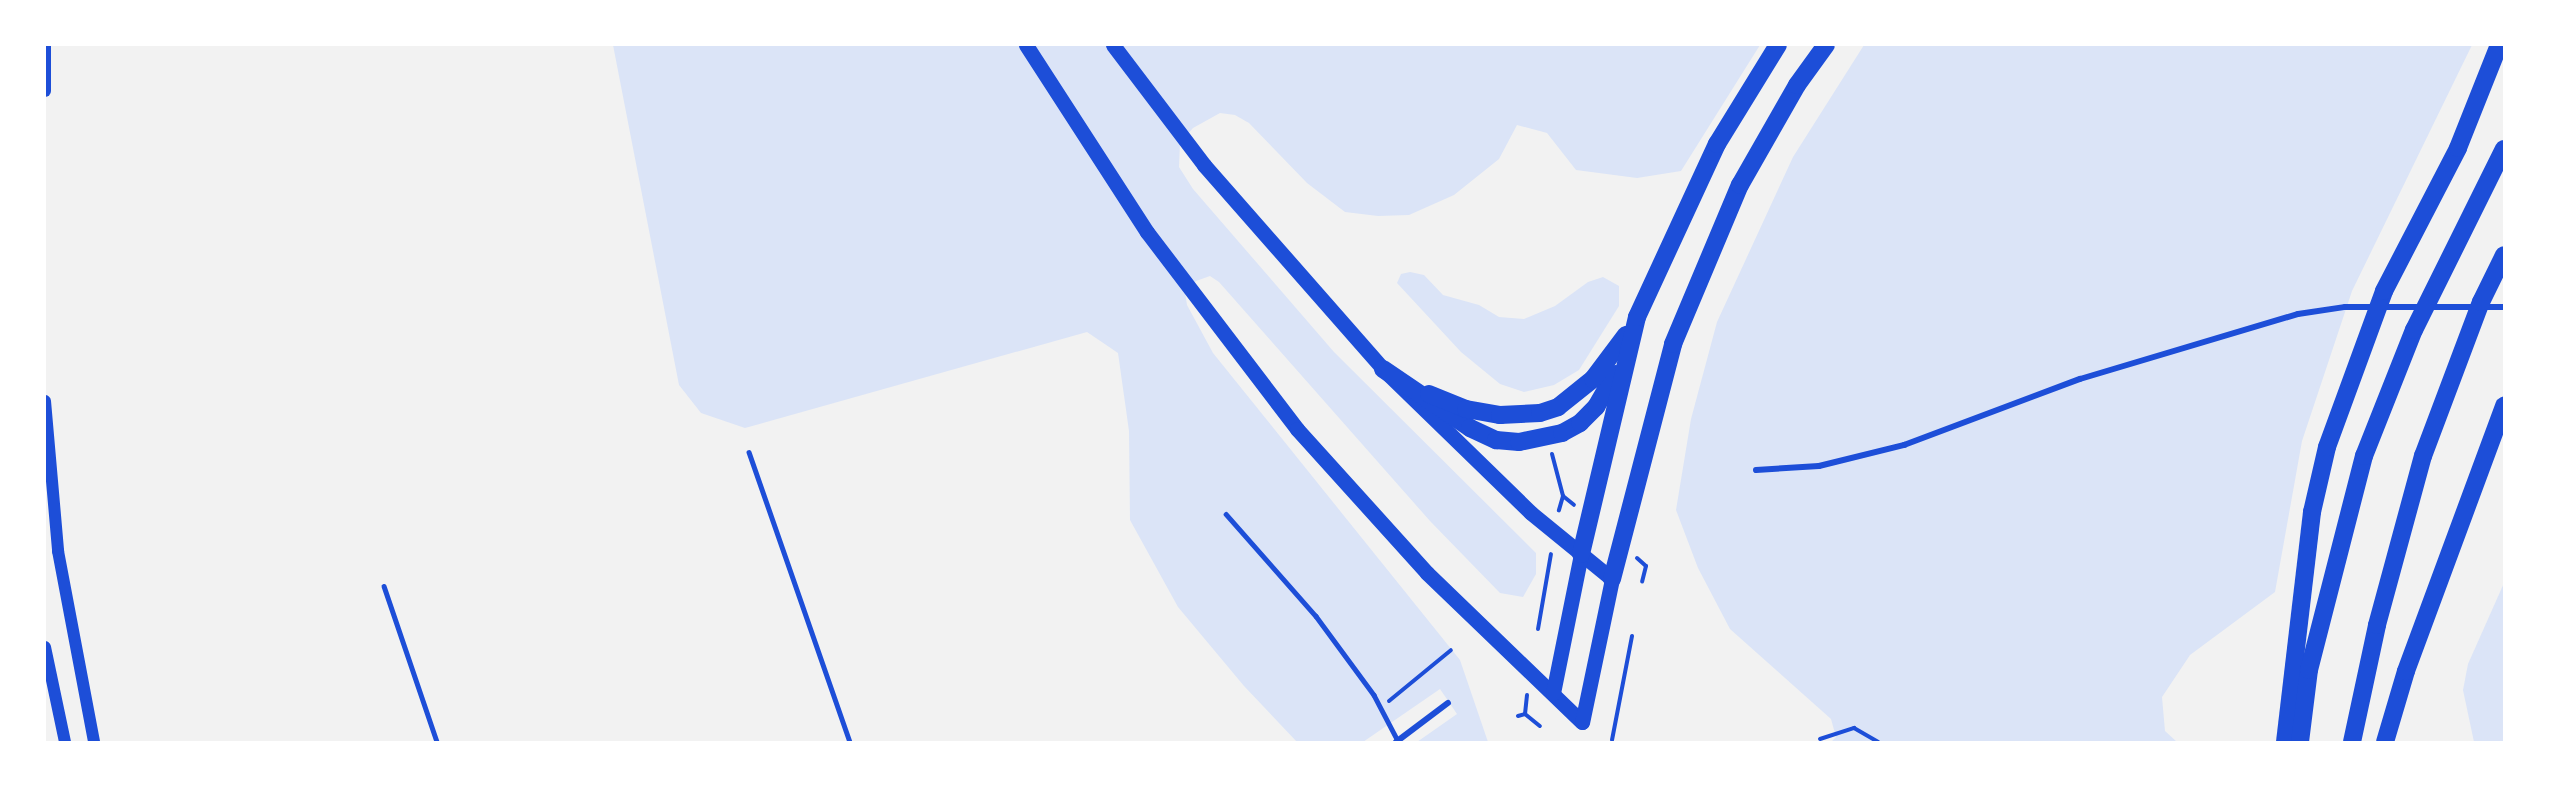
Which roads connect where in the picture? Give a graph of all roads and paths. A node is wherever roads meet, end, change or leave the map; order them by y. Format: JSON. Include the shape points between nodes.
{"nodes":[{"id":1,"x":45,"y":45,"type":"edge"},
{"id":2,"x":1026,"y":45,"type":"edge"},
{"id":3,"x":1113,"y":45,"type":"edge"},
{"id":4,"x":1778,"y":45,"type":"edge"},
{"id":5,"x":1826,"y":45,"type":"edge"},
{"id":6,"x":2499,"y":45,"type":"edge"},
{"id":7,"x":45,"y":92,"type":"edge"},
{"id":8,"x":2504,"y":149,"type":"edge"},
{"id":9,"x":2504,"y":255,"type":"edge"},
{"id":10,"x":2504,"y":308,"type":"edge"},
{"id":11,"x":1637,"y":317,"type":"junction"},
{"id":12,"x":1629,"y":342,"type":"junction"},
{"id":13,"x":1383,"y":369,"type":"junction"},
{"id":14,"x":45,"y":401,"type":"edge"},
{"id":15,"x":2504,"y":406,"type":"edge"},
{"id":16,"x":1550,"y":447,"type":"dead end"},
{"id":17,"x":749,"y":452,"type":"dead end"},
{"id":18,"x":1756,"y":470,"type":"dead end"},
{"id":19,"x":1563,"y":496,"type":"junction"},
{"id":20,"x":1578,"y":508,"type":"dead end"},
{"id":21,"x":1559,"y":510,"type":"dead end"},
{"id":22,"x":1226,"y":514,"type":"dead end"},
{"id":23,"x":1631,"y":553,"type":"dead end"},
{"id":24,"x":1551,"y":554,"type":"dead end"},
{"id":25,"x":1581,"y":554,"type":"junction"},
{"id":26,"x":1612,"y":579,"type":"junction"},
{"id":27,"x":1642,"y":582,"type":"dead end"},
{"id":28,"x":384,"y":586,"type":"dead end"},
{"id":29,"x":1538,"y":629,"type":"dead end"},
{"id":30,"x":1632,"y":636,"type":"dead end"},
{"id":31,"x":45,"y":647,"type":"edge"},
{"id":32,"x":1451,"y":650,"type":"dead end"},
{"id":33,"x":1553,"y":693,"type":"junction"},
{"id":34,"x":1527,"y":695,"type":"dead end"},
{"id":35,"x":1448,"y":704,"type":"dead end"},
{"id":36,"x":1381,"y":708,"type":"junction"},
{"id":37,"x":1525,"y":714,"type":"junction"},
{"id":38,"x":1518,"y":716,"type":"dead end"},
{"id":39,"x":1540,"y":726,"type":"dead end"},
{"id":40,"x":1820,"y":739,"type":"dead end"},
{"id":41,"x":1612,"y":740,"type":"dead end"},
{"id":42,"x":1397,"y":741,"type":"edge"},
{"id":43,"x":65,"y":742,"type":"edge"},
{"id":44,"x":94,"y":742,"type":"edge"},
{"id":45,"x":437,"y":742,"type":"edge"},
{"id":46,"x":850,"y":742,"type":"edge"},
{"id":47,"x":1878,"y":742,"type":"edge"},
{"id":48,"x":2285,"y":742,"type":"edge"},
{"id":49,"x":2300,"y":742,"type":"edge"},
{"id":50,"x":2352,"y":742,"type":"edge"},
{"id":51,"x":2385,"y":742,"type":"edge"}],
"edges":[{"from":1,"to":7,"type":"main road"},
{"from":2,"to":33,"type":"main road","via":[[1147,232],[1297,429],[1427,573]]},
{"from":3,"to":13,"type":"main road","via":[[1204,165]]},
{"from":4,"to":11,"type":"highway","via":[[1712,154]]},
{"from":5,"to":26,"type":"highway","via":[[1791,95],[1740,185],[1681,324],[1655,405]]},
{"from":6,"to":48,"type":"highway","via":[[2458,148],[2384,291],[2327,447],[2312,512]]},
{"from":8,"to":49,"type":"highway","via":[[2414,330],[2364,456],[2309,670]]},
{"from":9,"to":50,"type":"highway","via":[[2481,302],[2423,456],[2377,625]]},
{"from":10,"to":18,"type":"street","via":[[2345,307],[2298,314],[2080,379],[1904,446],[1840,463]]},
{"from":11,"to":12,"type":"highway"},
{"from":11,"to":13,"type":"highway","via":[[1593,379],[1558,406],[1521,417],[1466,409]]},
{"from":12,"to":13,"type":"highway","via":[[1602,398],[1580,423],[1562,433],[1519,442],[1496,440],[1470,428]]},
{"from":12,"to":25,"type":"highway"},
{"from":13,"to":25,"type":"main road","via":[[1531,513]]},
{"from":14,"to":44,"type":"main road","via":[[58,551]]},
{"from":15,"to":51,"type":"highway","via":[[2406,671]]},
{"from":16,"to":19,"type":"path"},
{"from":17,"to":46,"type":"lane"},
{"from":19,"to":20,"type":"path"},
{"from":19,"to":21,"type":"path"},
{"from":22,"to":36,"type":"lane","via":[[1316,616]]},
{"from":23,"to":27,"type":"path","via":[[1646,566]]},
{"from":24,"to":29,"type":"path"},
{"from":25,"to":26,"type":"main road"},
{"from":25,"to":33,"type":"main road"},
{"from":26,"to":33,"type":"main road","via":[[1582,722]]},
{"from":28,"to":45,"type":"lane"},
{"from":30,"to":41,"type":"path"},
{"from":31,"to":43,"type":"main road"},
{"from":32,"to":36,"type":"path"},
{"from":34,"to":37,"type":"path"},
{"from":35,"to":42,"type":"street"},
{"from":36,"to":42,"type":"lane"},
{"from":37,"to":38,"type":"path"},
{"from":37,"to":39,"type":"path"},
{"from":40,"to":47,"type":"path","via":[[1854,728]]}]}
